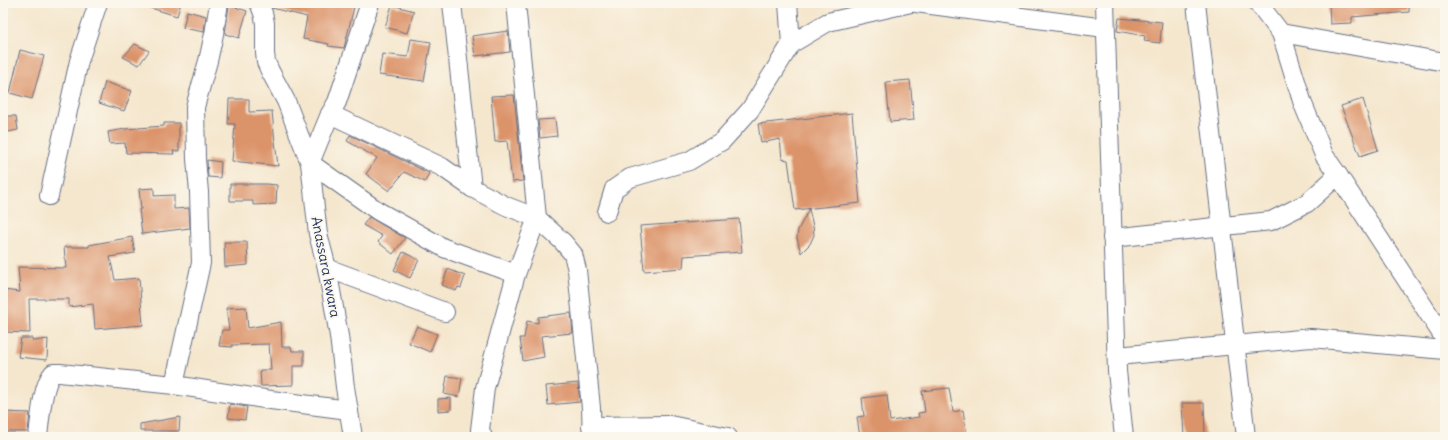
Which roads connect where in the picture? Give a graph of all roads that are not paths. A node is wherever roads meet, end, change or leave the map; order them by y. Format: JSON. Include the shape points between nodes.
{"nodes":[{"id":1,"x":98,"y":3,"type":"edge"},
{"id":2,"x":219,"y":3,"type":"edge"},
{"id":3,"x":259,"y":3,"type":"edge"},
{"id":4,"x":370,"y":3,"type":"edge"},
{"id":5,"x":452,"y":3,"type":"edge"},
{"id":6,"x":516,"y":3,"type":"edge"},
{"id":7,"x":788,"y":3,"type":"edge"},
{"id":8,"x":911,"y":3,"type":"edge"},
{"id":9,"x":916,"y":3,"type":"edge"},
{"id":10,"x":1105,"y":3,"type":"edge"},
{"id":11,"x":1196,"y":3,"type":"edge"},
{"id":12,"x":1258,"y":3,"type":"edge"},
{"id":13,"x":1105,"y":28,"type":"junction"},
{"id":14,"x":1281,"y":34,"type":"junction"},
{"id":15,"x":791,"y":44,"type":"junction"},
{"id":16,"x":1445,"y":62,"type":"edge"},
{"id":17,"x":330,"y":114,"type":"junction"},
{"id":18,"x":310,"y":163,"type":"junction"},
{"id":19,"x":1338,"y":175,"type":"junction"},
{"id":20,"x":472,"y":188,"type":"junction"},
{"id":21,"x":49,"y":196,"type":"dead end"},
{"id":22,"x":608,"y":212,"type":"dead end"},
{"id":23,"x":537,"y":218,"type":"junction"},
{"id":24,"x":1222,"y":226,"type":"junction"},
{"id":25,"x":1112,"y":238,"type":"junction"},
{"id":26,"x":327,"y":268,"type":"junction"},
{"id":27,"x":516,"y":274,"type":"junction"},
{"id":28,"x":445,"y":312,"type":"dead end"},
{"id":29,"x":1445,"y":339,"type":"edge"},
{"id":30,"x":1235,"y":345,"type":"junction"},
{"id":31,"x":1445,"y":350,"type":"edge"},
{"id":32,"x":1117,"y":356,"type":"junction"},
{"id":33,"x":174,"y":385,"type":"junction"},
{"id":34,"x":349,"y":410,"type":"junction"},
{"id":35,"x":592,"y":432,"type":"edge"},
{"id":36,"x":38,"y":437,"type":"edge"},
{"id":37,"x":353,"y":437,"type":"edge"},
{"id":38,"x":483,"y":437,"type":"edge"},
{"id":39,"x":728,"y":437,"type":"edge"},
{"id":40,"x":1124,"y":437,"type":"edge"},
{"id":41,"x":1246,"y":437,"type":"edge"}],
"edges":[{"from":1,"to":21,"type":"street","via":[[79,61]]},
{"from":2,"to":33,"type":"street","via":[[208,61],[195,107],[201,263]]},
{"from":3,"to":18,"type":"street","name":"Anassara kwara","via":[[265,23],[266,62],[286,101]]},
{"from":4,"to":17,"type":"street","via":[[341,92]]},
{"from":5,"to":20,"type":"street"},
{"from":6,"to":23,"type":"street"},
{"from":7,"to":15,"type":"street"},
{"from":8,"to":15,"type":"street","via":[[828,22]]},
{"from":9,"to":13,"type":"street"},
{"from":10,"to":13,"type":"street"},
{"from":11,"to":24,"type":"street"},
{"from":12,"to":14,"type":"street"},
{"from":13,"to":25,"type":"street"},
{"from":14,"to":16,"type":"street"},
{"from":14,"to":19,"type":"street","via":[[1303,104],[1324,155]]},
{"from":15,"to":22,"type":"street","via":[[750,110],[722,141],[688,161],[630,178],[614,189]]},
{"from":17,"to":18,"type":"street"},
{"from":17,"to":20,"type":"street","via":[[442,167]]},
{"from":18,"to":26,"type":"street","name":"Anassara kwara","via":[[318,234]]},
{"from":18,"to":27,"type":"street","via":[[378,211],[444,248]]},
{"from":19,"to":24,"type":"street","via":[[1307,203],[1271,222]]},
{"from":19,"to":29,"type":"street"},
{"from":20,"to":23,"type":"street","via":[[506,206]]},
{"from":23,"to":27,"type":"street"},
{"from":23,"to":35,"type":"street","via":[[573,254],[577,270]]},
{"from":24,"to":25,"type":"street"},
{"from":24,"to":30,"type":"street"},
{"from":25,"to":32,"type":"street"},
{"from":26,"to":28,"type":"street"},
{"from":26,"to":34,"type":"street","name":"Anassara kwara"},
{"from":27,"to":38,"type":"street","via":[[485,388],[480,430]]},
{"from":30,"to":31,"type":"street","via":[[1311,338]]},
{"from":30,"to":32,"type":"street"},
{"from":30,"to":41,"type":"street"},
{"from":32,"to":40,"type":"street"},
{"from":33,"to":34,"type":"street"},
{"from":33,"to":36,"type":"street","via":[[53,373],[47,383]]},
{"from":34,"to":37,"type":"street","name":"Anassara kwara"},
{"from":35,"to":39,"type":"street","via":[[670,425]]}]}
